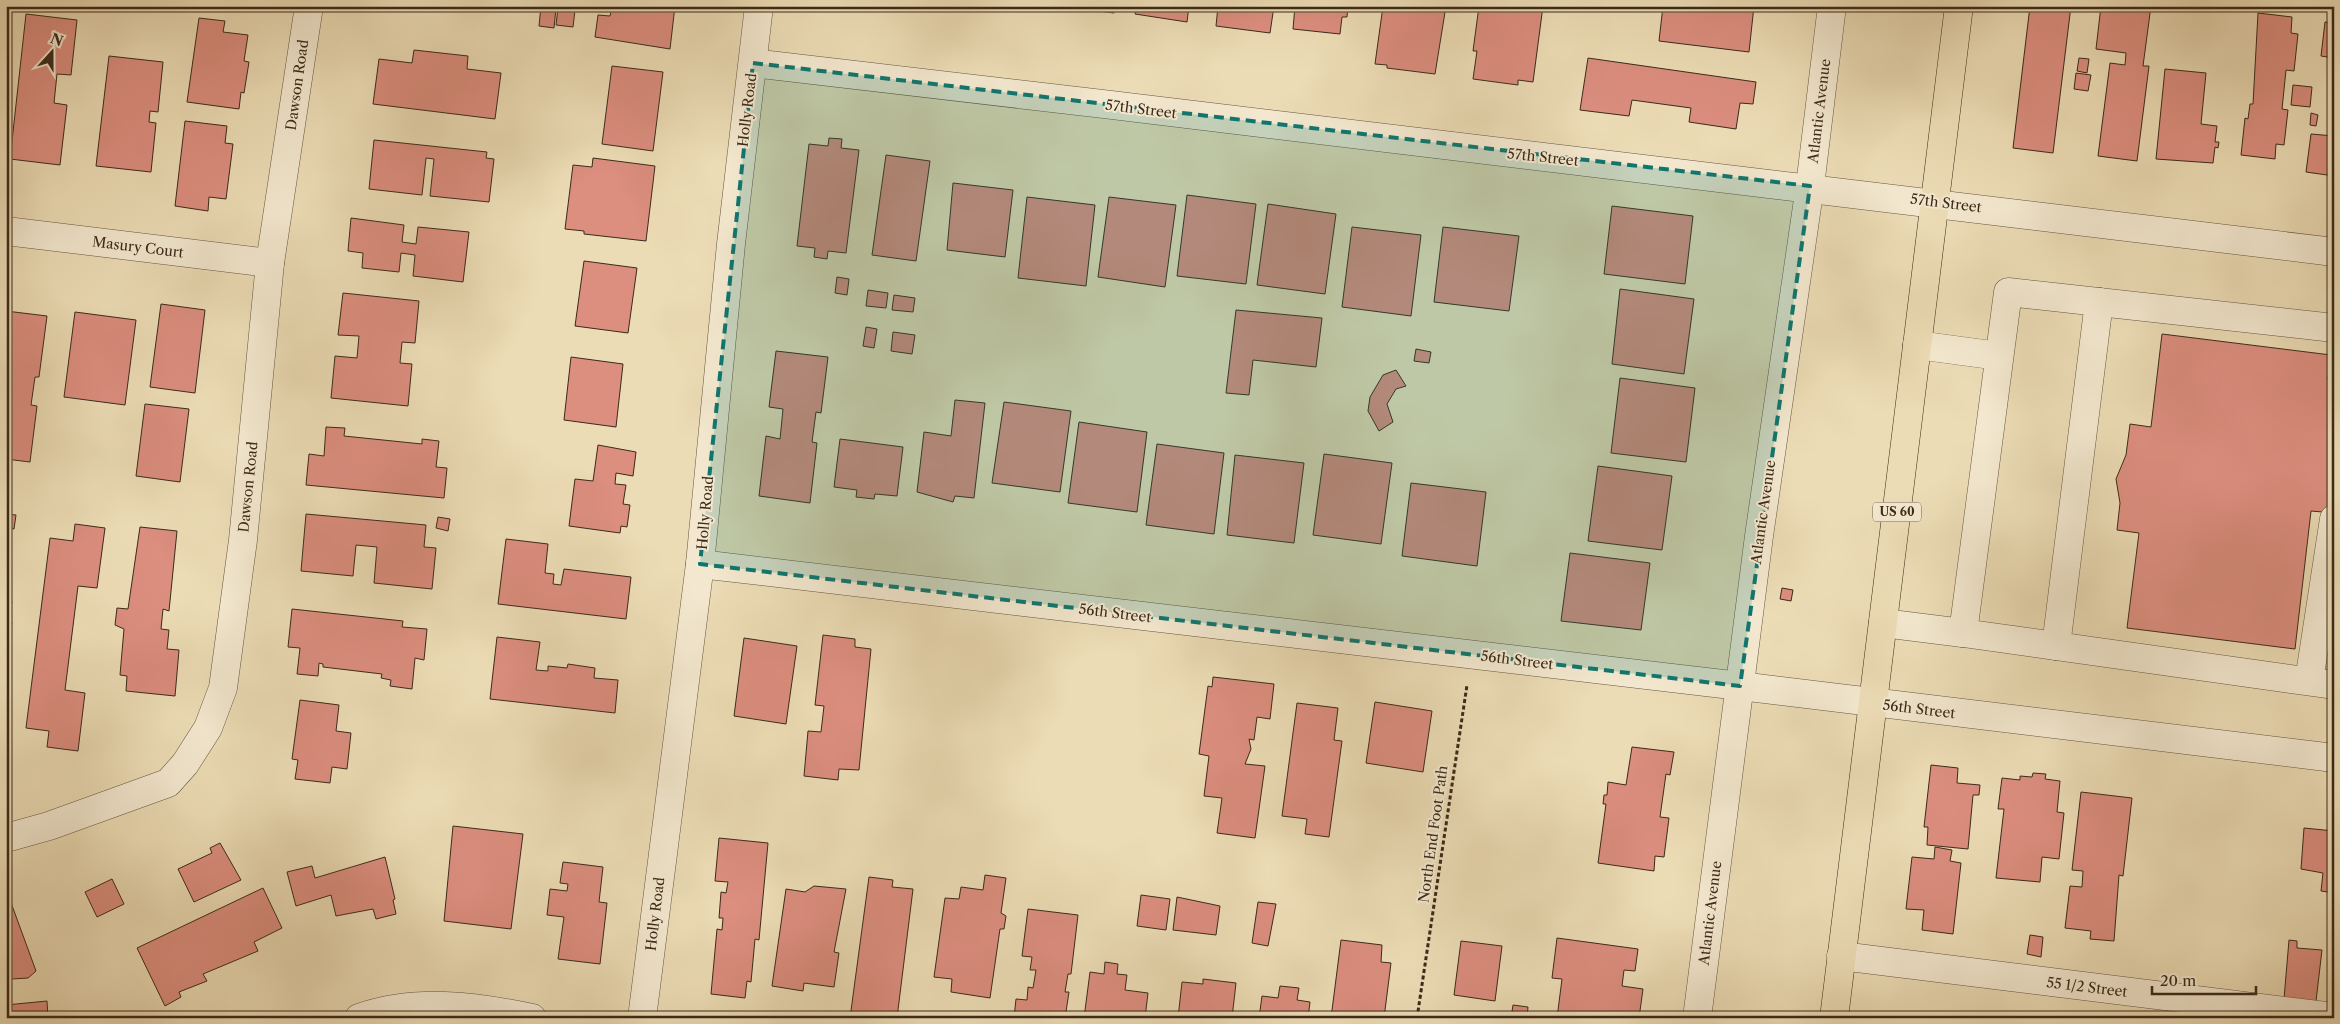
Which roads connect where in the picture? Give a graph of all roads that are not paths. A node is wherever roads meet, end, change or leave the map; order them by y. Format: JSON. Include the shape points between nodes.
{"nodes":[{"id":1,"x":309,"y":6,"type":"edge"},
{"id":2,"x":759,"y":6,"type":"edge"},
{"id":3,"x":1832,"y":6,"type":"edge"},
{"id":4,"x":1959,"y":6,"type":"edge"},
{"id":5,"x":753,"y":63,"type":"junction"},
{"id":6,"x":1810,"y":186,"type":"junction"},
{"id":7,"x":1935,"y":201,"type":"junction"},
{"id":8,"x":6,"y":231,"type":"edge"},
{"id":9,"x":2334,"y":252,"type":"edge"},
{"id":10,"x":270,"y":263,"type":"junction"},
{"id":11,"x":2099,"y":302,"type":"junction"},
{"id":12,"x":2334,"y":328,"type":"edge"},
{"id":13,"x":1917,"y":345,"type":"junction"},
{"id":14,"x":1999,"y":356,"type":"junction"},
{"id":15,"x":2334,"y":519,"type":"edge"},
{"id":16,"x":700,"y":564,"type":"junction"},
{"id":17,"x":1883,"y":624,"type":"junction"},
{"id":18,"x":1963,"y":633,"type":"junction"},
{"id":19,"x":2056,"y":646,"type":"junction"},
{"id":20,"x":2322,"y":683,"type":"edge"},
{"id":21,"x":1740,"y":686,"type":"junction"},
{"id":22,"x":1873,"y":703,"type":"junction"},
{"id":23,"x":2334,"y":758,"type":"edge"},
{"id":24,"x":6,"y":838,"type":"edge"},
{"id":25,"x":1841,"y":956,"type":"junction"},
{"id":26,"x":2334,"y":1017,"type":"edge"},
{"id":27,"x":359,"y":1018,"type":"edge"},
{"id":28,"x":532,"y":1018,"type":"edge"},
{"id":29,"x":642,"y":1018,"type":"edge"},
{"id":30,"x":1696,"y":1018,"type":"edge"},
{"id":31,"x":1834,"y":1018,"type":"edge"}],
"edges":[{"from":1,"to":10,"type":"street","name":"Dawson Road"},
{"from":2,"to":5,"type":"street","name":"Holly Road"},
{"from":3,"to":6,"type":"street","name":"Atlantic Avenue"},
{"from":4,"to":7,"type":"highway","number":"US 60"},
{"from":5,"to":6,"type":"street","name":"57th Street"},
{"from":5,"to":16,"type":"street","name":"Holly Road","via":[[731,244]]},
{"from":6,"to":7,"type":"street","name":"57th Street"},
{"from":6,"to":21,"type":"street","name":"Atlantic Avenue"},
{"from":7,"to":9,"type":"street","name":"57th Street"},
{"from":7,"to":13,"type":"highway","number":"US 60"},
{"from":8,"to":10,"type":"street","name":"Masury Court"},
{"from":10,"to":24,"type":"street","name":"Dawson Road","via":[[242,550],[223,688],[208,728],[185,764],[168,783]]},
{"from":11,"to":12,"type":"street"},
{"from":11,"to":14,"type":"street","via":[[2008,292]]},
{"from":11,"to":19,"type":"street"},
{"from":13,"to":14,"type":"street"},
{"from":13,"to":17,"type":"highway","number":"US 60"},
{"from":14,"to":18,"type":"street"},
{"from":15,"to":20,"type":"street"},
{"from":16,"to":21,"type":"street","name":"56th Street"},
{"from":16,"to":29,"type":"street","name":"Holly Road"},
{"from":17,"to":18,"type":"street"},
{"from":17,"to":22,"type":"highway","number":"US 60"},
{"from":18,"to":19,"type":"street"},
{"from":19,"to":20,"type":"street"},
{"from":21,"to":22,"type":"street","name":"56th Street"},
{"from":21,"to":30,"type":"street","name":"Atlantic Avenue"},
{"from":22,"to":23,"type":"street","name":"56th Street"},
{"from":22,"to":25,"type":"highway","number":"US 60"},
{"from":25,"to":26,"type":"street","name":"55 1/2 Street"},
{"from":25,"to":31,"type":"highway","number":"US 60"},
{"from":27,"to":28,"type":"street","via":[[415,1005],[490,1009]]}]}
